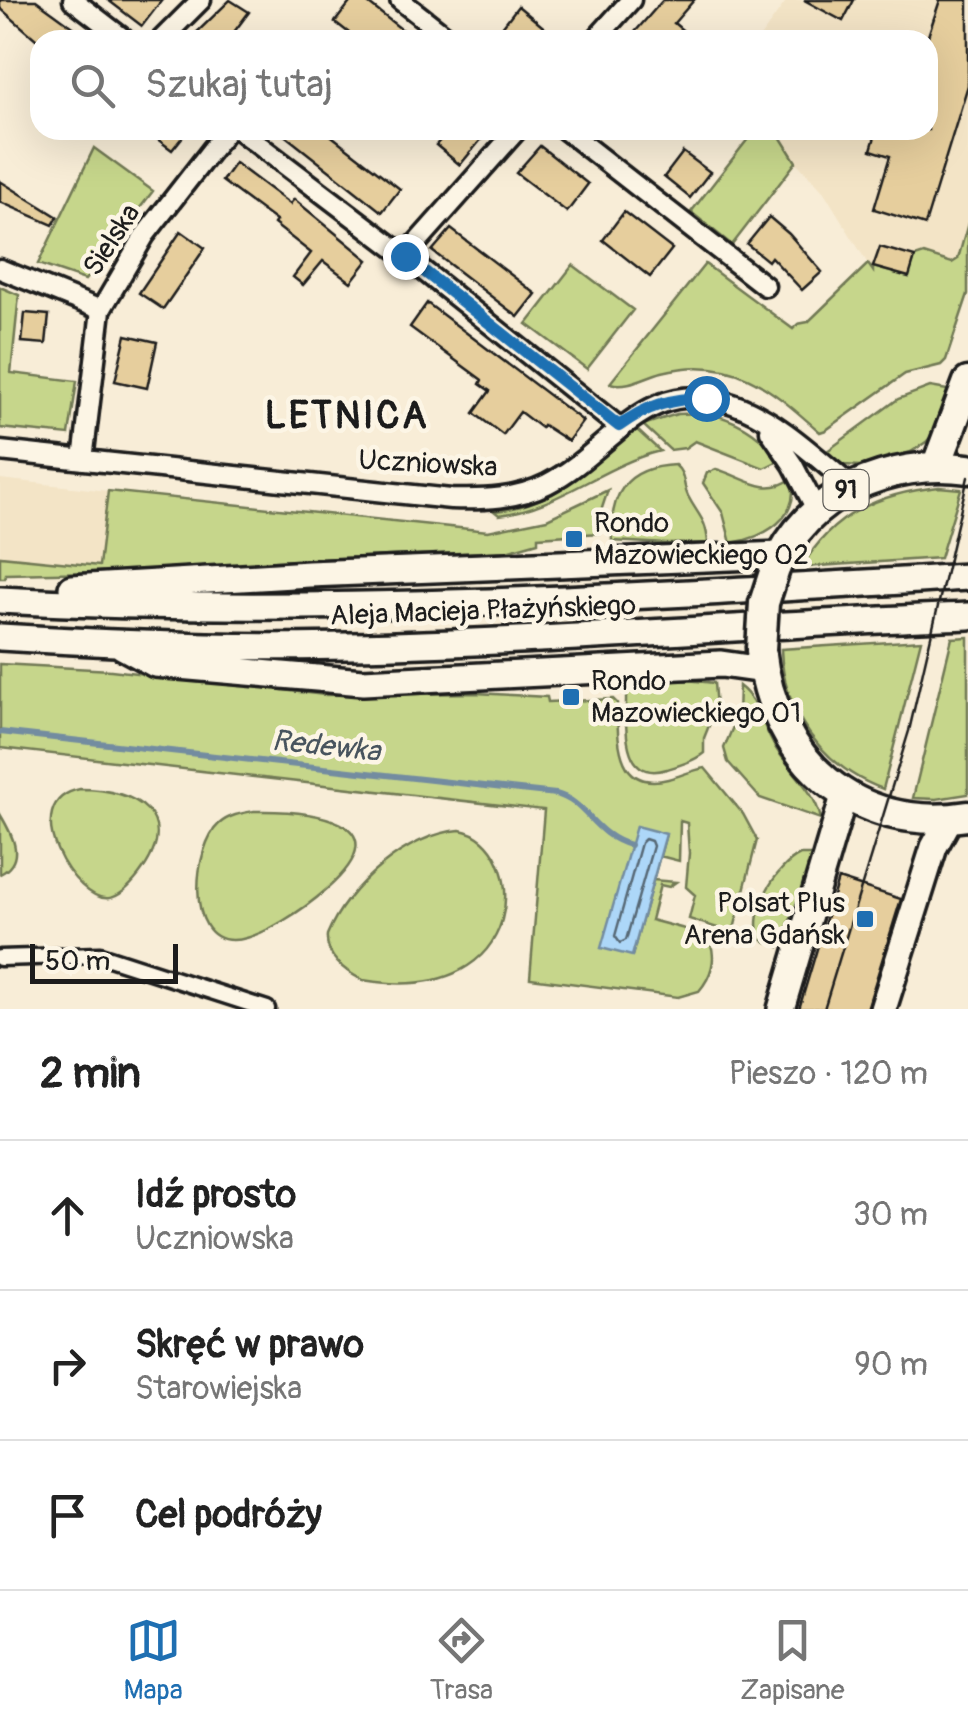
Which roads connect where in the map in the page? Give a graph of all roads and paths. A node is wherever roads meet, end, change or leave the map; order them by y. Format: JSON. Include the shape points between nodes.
{"nodes":[{"id":1,"x":73,"y":0,"type":"edge"},
{"id":2,"x":201,"y":0,"type":"edge"},
{"id":3,"x":400,"y":0,"type":"edge"},
{"id":4,"x":631,"y":0,"type":"edge"},
{"id":5,"x":111,"y":30,"type":"edge"},
{"id":6,"x":171,"y":30,"type":"edge"},
{"id":7,"x":438,"y":30,"type":"edge"},
{"id":8,"x":604,"y":30,"type":"edge"},
{"id":9,"x":219,"y":140,"type":"edge"},
{"id":10,"x":252,"y":140,"type":"edge"},
{"id":11,"x":508,"y":140,"type":"edge"},
{"id":12,"x":577,"y":140,"type":"edge"},
{"id":13,"x":405,"y":256,"type":"junction"},
{"id":14,"x":0,"y":269,"type":"edge"},
{"id":15,"x":765,"y":286,"type":"dead end"},
{"id":16,"x":101,"y":310,"type":"junction"},
{"id":17,"x":968,"y":382,"type":"edge"},
{"id":18,"x":761,"y":418,"type":"junction"},
{"id":19,"x":619,"y":426,"type":"junction"},
{"id":20,"x":0,"y":452,"type":"edge"},
{"id":21,"x":83,"y":460,"type":"junction"},
{"id":22,"x":936,"y":466,"type":"junction"},
{"id":23,"x":968,"y":470,"type":"edge"},
{"id":24,"x":852,"y":487,"type":"junction"},
{"id":25,"x":817,"y":510,"type":"junction"},
{"id":26,"x":778,"y":562,"type":"junction"},
{"id":27,"x":968,"y":577,"type":"edge"},
{"id":28,"x":0,"y":597,"type":"edge"},
{"id":29,"x":968,"y":616,"type":"edge"},
{"id":30,"x":0,"y":637,"type":"edge"},
{"id":31,"x":118,"y":644,"type":"junction"},
{"id":32,"x":762,"y":660,"type":"junction"},
{"id":33,"x":844,"y":796,"type":"junction"},
{"id":34,"x":959,"y":817,"type":"edge"},
{"id":35,"x":0,"y":958,"type":"edge"},
{"id":36,"x":267,"y":1009,"type":"edge"},
{"id":37,"x":781,"y":1009,"type":"edge"},
{"id":38,"x":884,"y":1009,"type":"edge"}],
"edges":[{"from":1,"to":5,"type":"street"},
{"from":2,"to":6,"type":"street"},
{"from":3,"to":7,"type":"street"},
{"from":4,"to":8,"type":"street"},
{"from":9,"to":16,"type":"street","name":"Sielska","via":[[145,236]]},
{"from":10,"to":13,"type":"street"},
{"from":11,"to":13,"type":"street"},
{"from":12,"to":15,"type":"street"},
{"from":13,"to":19,"type":"street"},
{"from":14,"to":16,"type":"street"},
{"from":16,"to":21,"type":"street","name":"Sielska"},
{"from":17,"to":22,"type":"main road"},
{"from":18,"to":19,"type":"street","name":"Uczniowska","via":[[732,404],[680,398]]},
{"from":18,"to":24,"type":"street","name":"Uczniowska"},
{"from":18,"to":25,"type":"street"},
{"from":19,"to":21,"type":"street","name":"Uczniowska","via":[[547,484],[486,500]]},
{"from":20,"to":21,"type":"street","name":"Uczniowska"},
{"from":22,"to":23,"type":"main road","number":"91"},
{"from":22,"to":24,"type":"main road","number":"91"},
{"from":24,"to":25,"type":"main road","number":"91"},
{"from":25,"to":26,"type":"main road","number":"91"},
{"from":26,"to":28,"type":"main road","via":[[308,574]]},
{"from":26,"to":32,"type":"main road","number":"91","bridge":true,"via":[[764,603]]},
{"from":27,"to":28,"type":"main road","name":"Aleja Macieja Płażyńskiego","via":[[480,604],[196,607]]},
{"from":29,"to":31,"type":"main road","name":"Aleja Macieja Płażyńskiego","via":[[492,642]]},
{"from":30,"to":31,"type":"main road","name":"Aleja Macieja Płażyńskiego"},
{"from":31,"to":32,"type":"main road","via":[[156,664],[363,682]]},
{"from":32,"to":33,"type":"main road","number":"91","via":[[776,712],[798,750]]},
{"from":33,"to":34,"type":"main road","number":"91","via":[[897,816]]},
{"from":33,"to":37,"type":"main road"},
{"from":34,"to":38,"type":"main road","number":"91","via":[[934,847]]},
{"from":35,"to":36,"type":"street","via":[[100,956]]}]}
